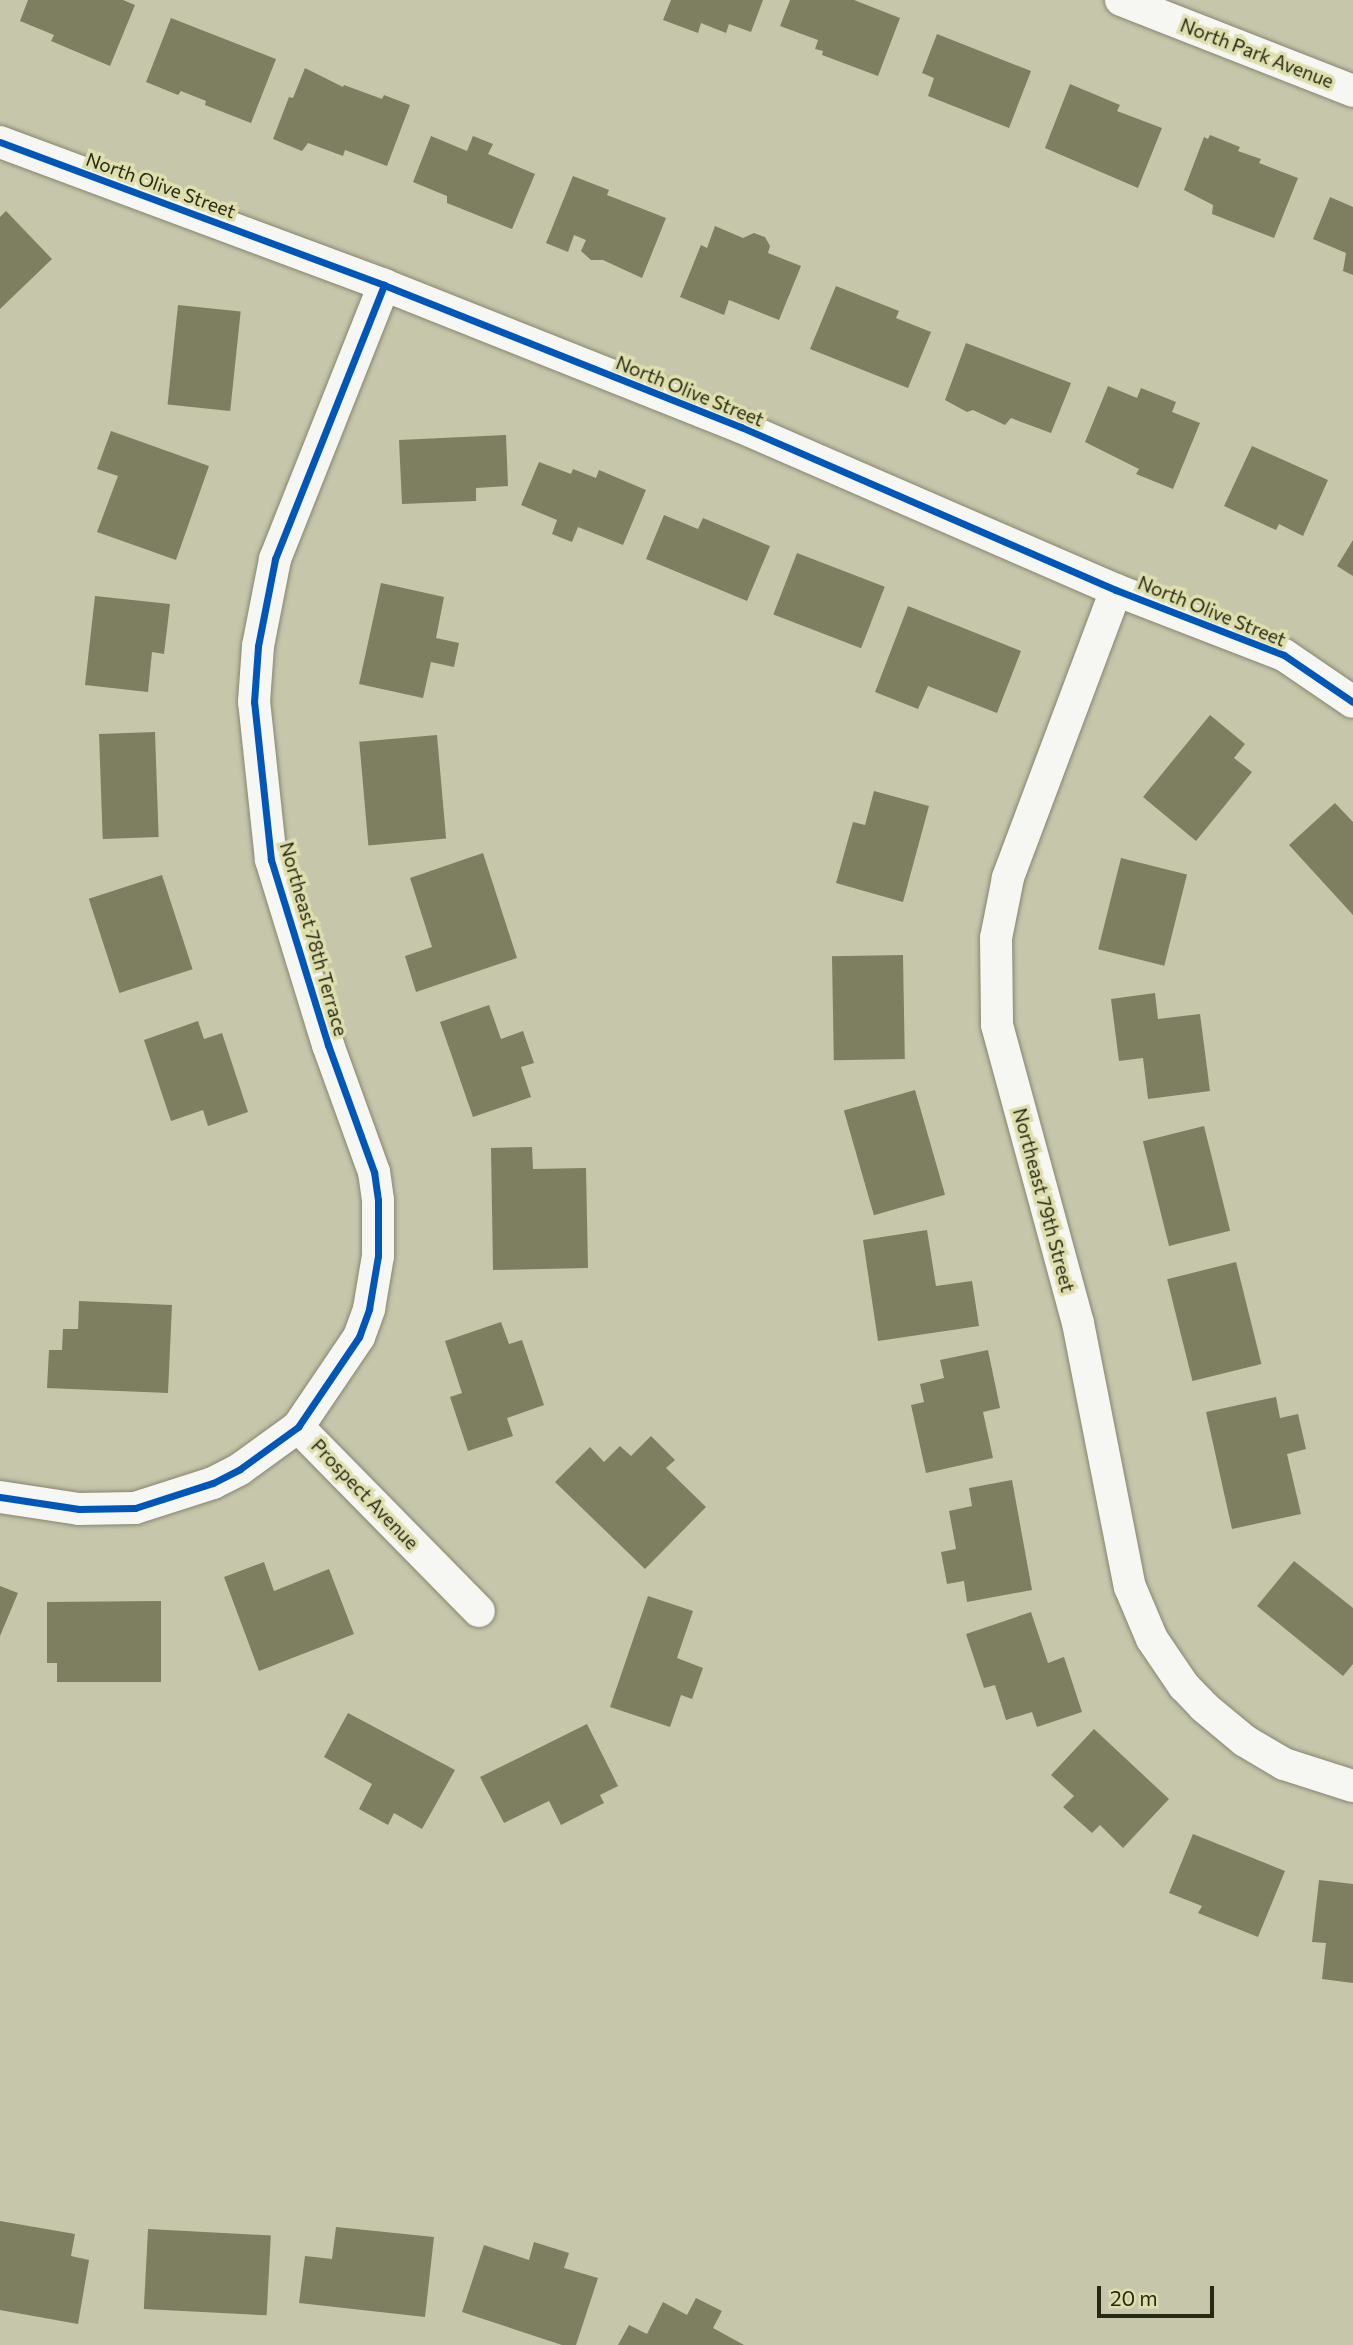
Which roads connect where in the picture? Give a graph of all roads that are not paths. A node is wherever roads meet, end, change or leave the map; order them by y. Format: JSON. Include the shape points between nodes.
{"nodes":[{"id":1,"x":1121,"y":0,"type":"edge"},
{"id":2,"x":1353,"y":91,"type":"edge"},
{"id":3,"x":0,"y":142,"type":"edge"},
{"id":4,"x":384,"y":285,"type":"junction"},
{"id":5,"x":1116,"y":590,"type":"junction"},
{"id":6,"x":1353,"y":702,"type":"edge"},
{"id":7,"x":298,"y":1427,"type":"junction"},
{"id":8,"x":0,"y":1497,"type":"edge"},
{"id":9,"x":479,"y":1611,"type":"dead end"},
{"id":10,"x":1353,"y":1786,"type":"edge"}],
"edges":[{"from":1,"to":2,"type":"street","name":"North Park Avenue"},
{"from":3,"to":4,"type":"street","name":"North Olive Street"},
{"from":4,"to":5,"type":"street","name":"North Olive Street","via":[[741,428]]},
{"from":4,"to":7,"type":"street","name":"Northeast 78th Terrace","via":[[275,559],[254,702],[271,860],[328,1045],[374,1172],[378,1200],[378,1256],[365,1323]]},
{"from":5,"to":6,"type":"street","name":"North Olive Street","via":[[1284,655]]},
{"from":5,"to":10,"type":"street","name":"Northeast 79th Street","via":[[1008,878],[996,938],[997,1025],[1078,1323],[1130,1587],[1152,1639],[1184,1686],[1245,1741],[1284,1764]]},
{"from":7,"to":8,"type":"street","name":"Prospect Avenue","via":[[213,1483],[135,1508],[79,1509]]},
{"from":7,"to":9,"type":"street","name":"Prospect Avenue"}]}
